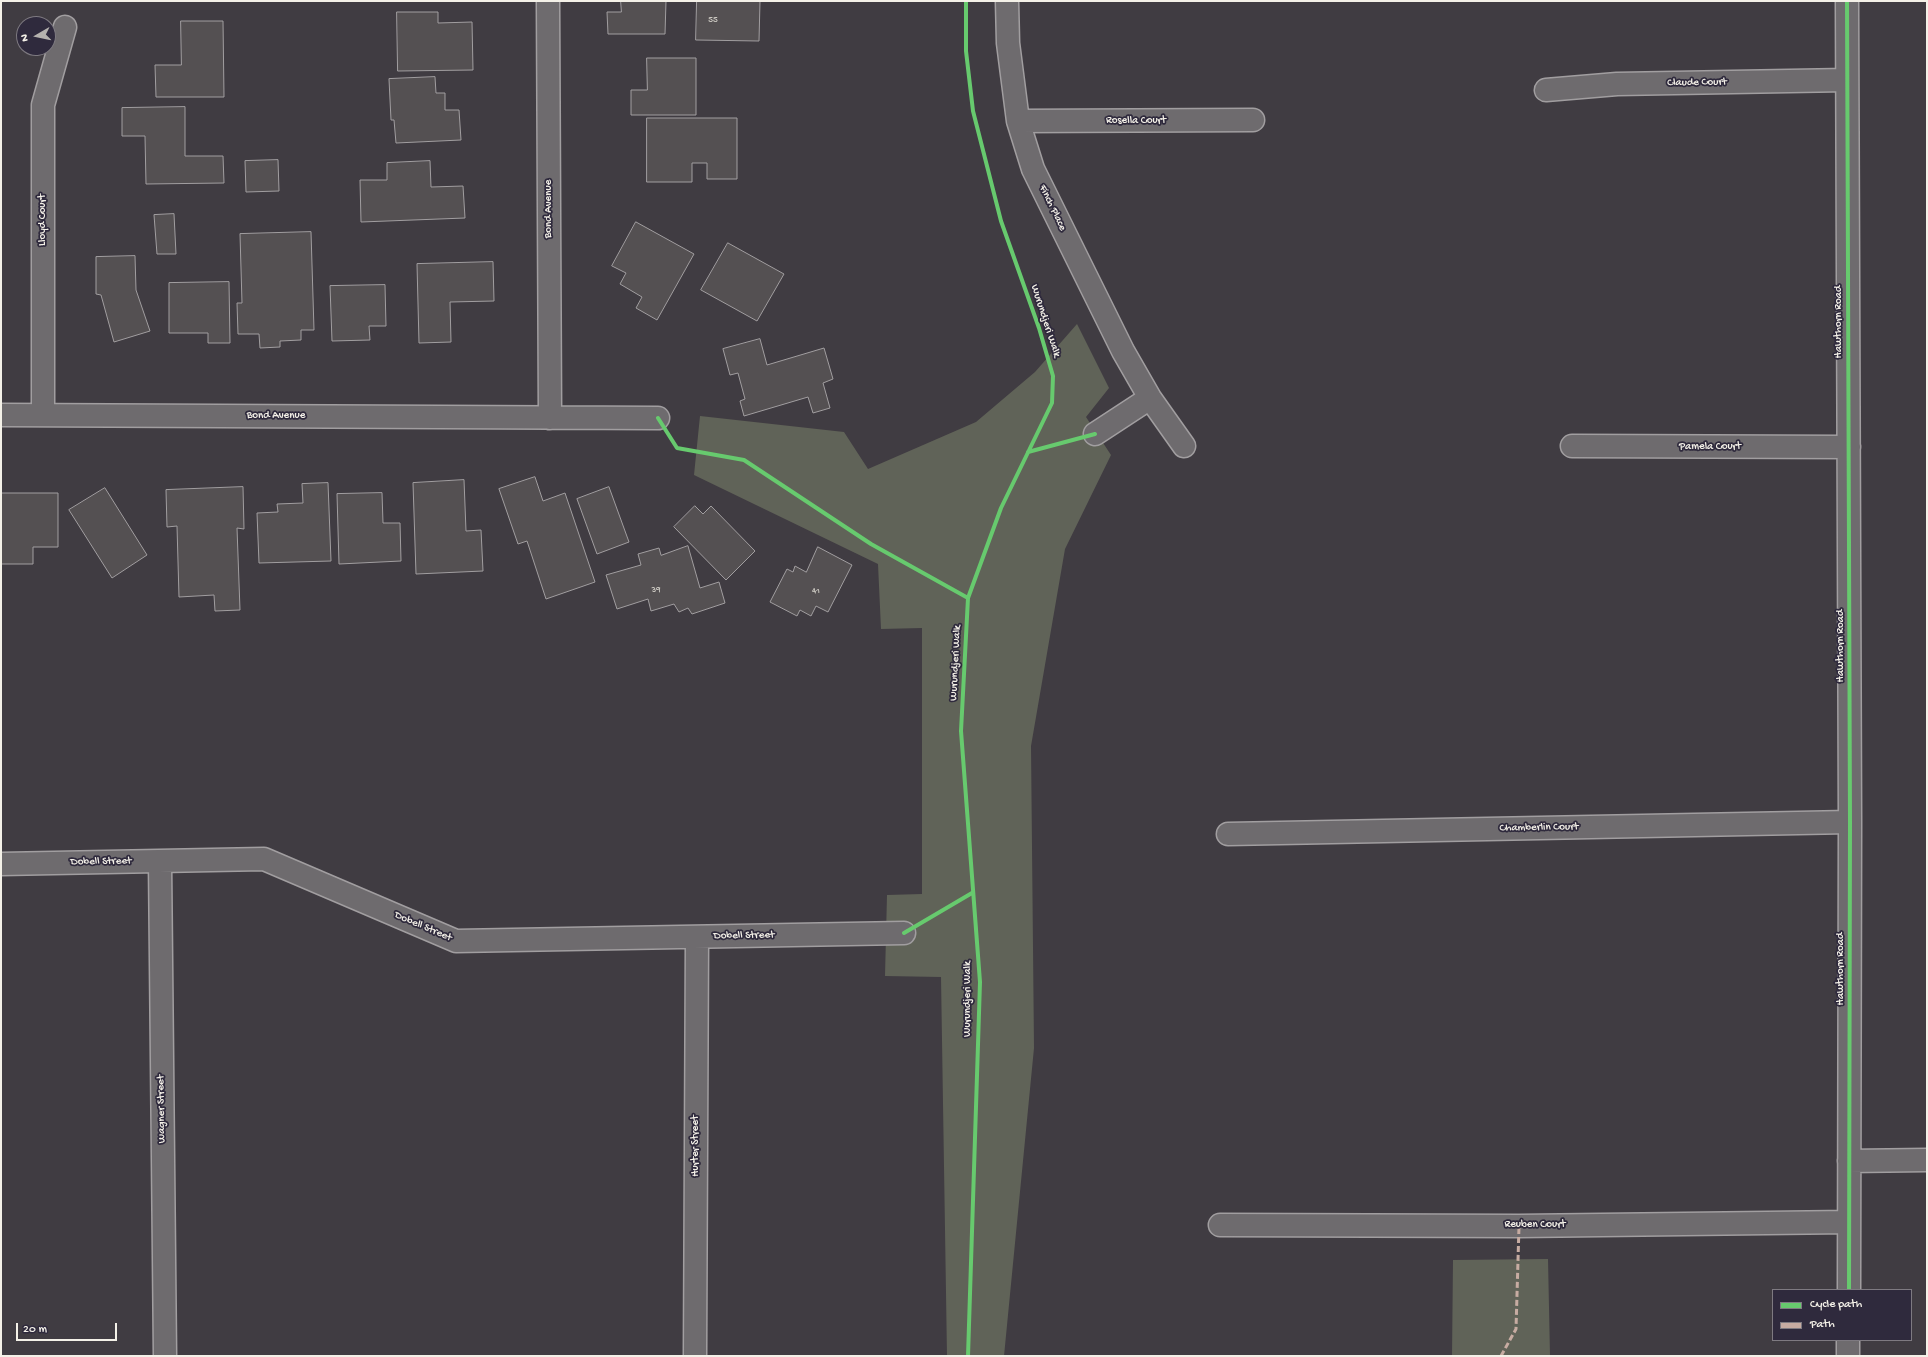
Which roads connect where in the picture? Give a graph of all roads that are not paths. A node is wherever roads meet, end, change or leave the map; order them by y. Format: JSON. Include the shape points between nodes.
{"nodes":[{"id":1,"x":548,"y":1,"type":"edge"},
{"id":2,"x":1008,"y":1,"type":"edge"},
{"id":3,"x":1846,"y":1,"type":"edge"},
{"id":4,"x":65,"y":27,"type":"dead end"},
{"id":5,"x":1847,"y":80,"type":"junction"},
{"id":6,"x":1546,"y":90,"type":"dead end"},
{"id":7,"x":1253,"y":120,"type":"dead end"},
{"id":8,"x":1018,"y":121,"type":"junction"},
{"id":9,"x":1150,"y":398,"type":"junction"},
{"id":10,"x":1,"y":415,"type":"edge"},
{"id":11,"x":43,"y":415,"type":"junction"},
{"id":12,"x":550,"y":418,"type":"junction"},
{"id":13,"x":658,"y":418,"type":"dead end"},
{"id":14,"x":1095,"y":434,"type":"dead end"},
{"id":15,"x":1184,"y":446,"type":"dead end"},
{"id":16,"x":1572,"y":446,"type":"dead end"},
{"id":17,"x":1849,"y":447,"type":"junction"},
{"id":18,"x":1850,"y":822,"type":"junction"},
{"id":19,"x":1228,"y":834,"type":"dead end"},
{"id":20,"x":160,"y":862,"type":"junction"},
{"id":21,"x":1,"y":864,"type":"edge"},
{"id":22,"x":904,"y":933,"type":"dead end"},
{"id":23,"x":697,"y":937,"type":"junction"},
{"id":24,"x":1927,"y":1160,"type":"edge"},
{"id":25,"x":1849,"y":1161,"type":"junction"},
{"id":26,"x":1849,"y":1222,"type":"junction"},
{"id":27,"x":1220,"y":1225,"type":"dead end"},
{"id":28,"x":1849,"y":1289,"type":"edge"},
{"id":29,"x":1848,"y":1341,"type":"edge"},
{"id":30,"x":164,"y":1356,"type":"edge"},
{"id":31,"x":695,"y":1356,"type":"edge"},
{"id":32,"x":1848,"y":1356,"type":"edge"}],
"edges":[{"from":1,"to":12,"type":"street","name":"Bond Avenue"},
{"from":2,"to":8,"type":"street","name":"Finch Place","via":[[1008,43]]},
{"from":3,"to":5,"type":"street","name":"Hawthorn Road"},
{"from":4,"to":11,"type":"street","name":"Lloyd Court","via":[[43,105]]},
{"from":5,"to":6,"type":"street","name":"Claude Court","via":[[1617,84]]},
{"from":5,"to":17,"type":"street","name":"Hawthorn Road"},
{"from":7,"to":8,"type":"street","name":"Rosella Court"},
{"from":8,"to":9,"type":"street","name":"Finch Place","via":[[1033,169],[1123,351]]},
{"from":9,"to":14,"type":"street"},
{"from":9,"to":15,"type":"street","name":"Finch Place"},
{"from":10,"to":11,"type":"street","name":"Bond Avenue"},
{"from":11,"to":12,"type":"street","name":"Bond Avenue"},
{"from":12,"to":13,"type":"street","name":"Bond Avenue"},
{"from":16,"to":17,"type":"street","name":"Pamela Court"},
{"from":17,"to":18,"type":"street","name":"Hawthorn Road"},
{"from":18,"to":19,"type":"street","name":"Chamberlin Court"},
{"from":18,"to":25,"type":"street","name":"Hawthorn Road"},
{"from":20,"to":21,"type":"street","name":"Dobell Street"},
{"from":20,"to":23,"type":"street","name":"Dobell Street","via":[[264,859],[456,941]]},
{"from":20,"to":30,"type":"street","name":"Wagner Street"},
{"from":22,"to":23,"type":"street","name":"Dobell Street"},
{"from":23,"to":31,"type":"street","name":"Hurter Street"},
{"from":24,"to":25,"type":"street"},
{"from":25,"to":26,"type":"street","name":"Hawthorn Road"},
{"from":26,"to":27,"type":"street","name":"Reuben Court","via":[[1527,1226]]},
{"from":26,"to":28,"type":"street","name":"Hawthorn Road"},
{"from":29,"to":32,"type":"street"}]}
